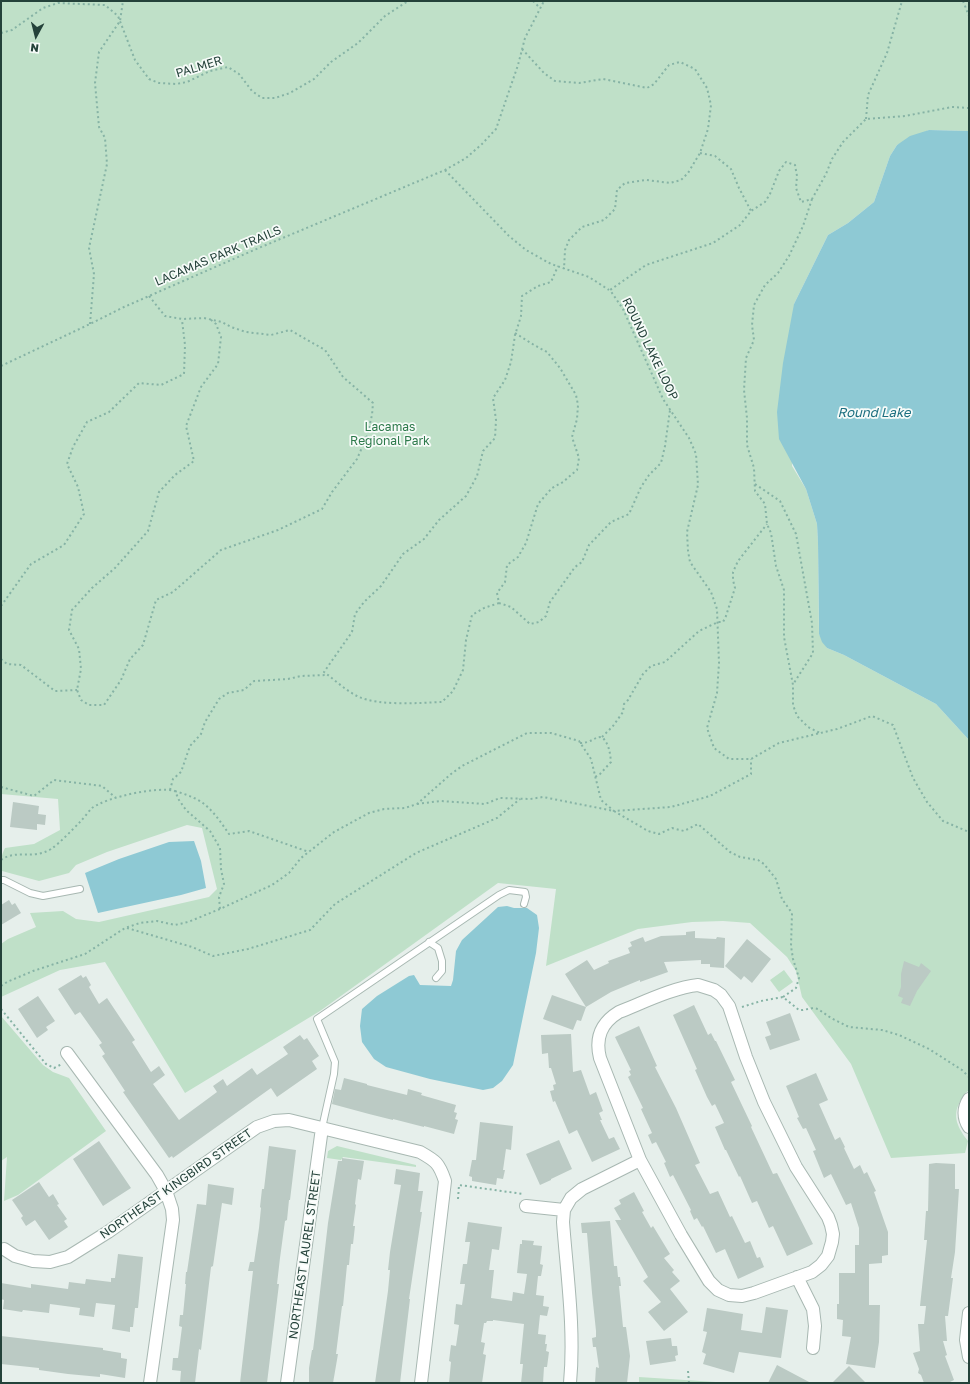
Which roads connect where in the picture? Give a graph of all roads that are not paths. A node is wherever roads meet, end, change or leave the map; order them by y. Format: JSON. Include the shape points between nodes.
{"nodes":[{"id":1,"x":1,"y":880,"type":"edge"},
{"id":2,"x":80,"y":889,"type":"dead end"},
{"id":3,"x":524,"y":904,"type":"dead end"},
{"id":4,"x":429,"y":942,"type":"junction"},
{"id":5,"x":436,"y":978,"type":"dead end"},
{"id":6,"x":70,"y":1057,"type":"road end"},
{"id":7,"x":969,"y":1099,"type":"edge"},
{"id":8,"x":969,"y":1127,"type":"edge"},
{"id":9,"x":322,"y":1128,"type":"junction"},
{"id":10,"x":640,"y":1160,"type":"junction"},
{"id":11,"x":166,"y":1191,"type":"junction"},
{"id":12,"x":526,"y":1200,"type":"road end"},
{"id":13,"x":564,"y":1210,"type":"junction"},
{"id":14,"x":4,"y":1249,"type":"dead end"},
{"id":15,"x":797,"y":1277,"type":"junction"},
{"id":16,"x":969,"y":1313,"type":"edge"},
{"id":17,"x":814,"y":1348,"type":"dead end"},
{"id":18,"x":968,"y":1354,"type":"edge"},
{"id":19,"x":150,"y":1383,"type":"edge"},
{"id":20,"x":287,"y":1383,"type":"edge"},
{"id":21,"x":421,"y":1383,"type":"edge"},
{"id":22,"x":570,"y":1383,"type":"edge"}],
"edges":[{"from":1,"to":2,"type":"lane","via":[[43,896]]},
{"from":3,"to":4,"type":"lane","via":[[525,892],[509,890],[499,894]]},
{"from":4,"to":5,"type":"lane","via":[[438,948],[442,961],[442,971]]},
{"from":4,"to":9,"type":"lane","via":[[317,1019],[335,1062]]},
{"from":6,"to":11,"type":"street"},
{"from":7,"to":8,"type":"street","via":[[964,1111]]},
{"from":9,"to":11,"type":"street","name":"NORTHEAST KINGBIRD STREET","via":[[288,1120],[274,1121],[257,1127]]},
{"from":9,"to":20,"type":"street","name":"NORTHEAST LAUREL STREET"},
{"from":9,"to":21,"type":"street","name":"NORTHEAST KINGBIRD STREET","via":[[420,1152],[440,1166],[444,1181]]},
{"from":10,"to":13,"type":"street","via":[[582,1189]]},
{"from":10,"to":15,"type":"street","via":[[681,1235],[709,1281],[718,1290],[729,1295],[742,1296]]},
{"from":10,"to":15,"type":"street","via":[[600,1058],[600,1034],[606,1022],[619,1012],[689,986],[708,987],[726,1000],[764,1102],[796,1167],[828,1217],[833,1234],[828,1256],[812,1272]]},
{"from":11,"to":14,"type":"street","name":"NORTHEAST KINGBIRD STREET","via":[[68,1257],[50,1262],[33,1261],[15,1256]]},
{"from":11,"to":19,"type":"street","via":[[173,1220]]},
{"from":12,"to":13,"type":"street"},
{"from":13,"to":22,"type":"street","via":[[571,1320]]},
{"from":15,"to":17,"type":"street","via":[[813,1309]]},
{"from":16,"to":18,"type":"street","via":[[966,1340]]}]}
